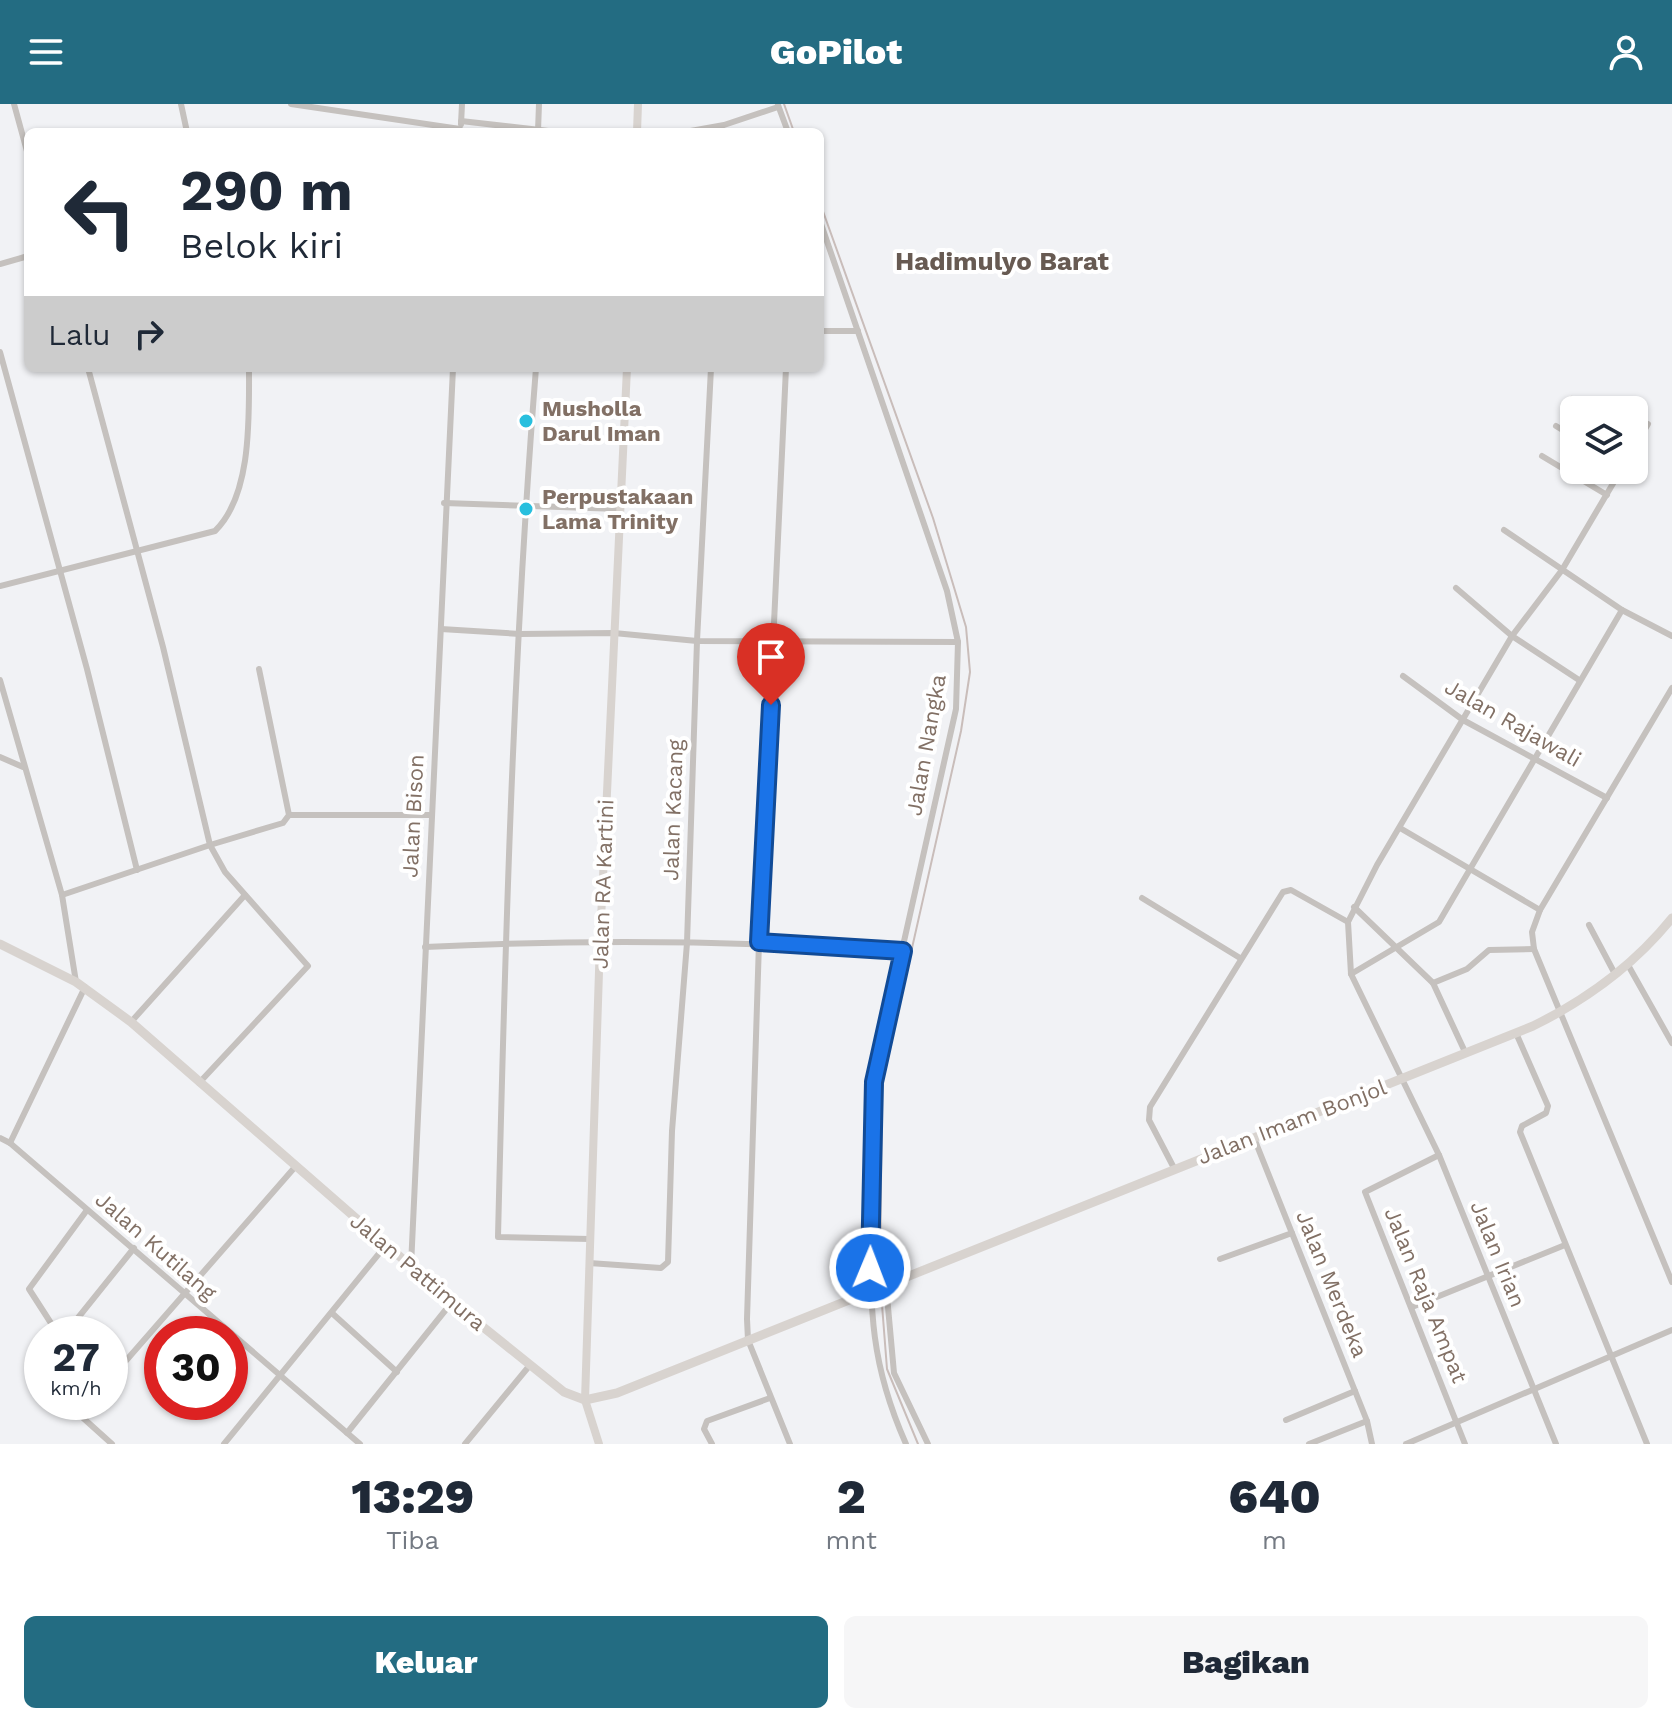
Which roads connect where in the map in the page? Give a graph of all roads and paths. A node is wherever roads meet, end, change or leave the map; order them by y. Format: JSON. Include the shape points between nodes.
{"nodes":[{"id":1,"x":14,"y":104,"type":"edge"},
{"id":2,"x":181,"y":104,"type":"edge"},
{"id":3,"x":291,"y":104,"type":"edge"},
{"id":4,"x":462,"y":104,"type":"edge"},
{"id":5,"x":539,"y":104,"type":"edge"},
{"id":6,"x":638,"y":104,"type":"edge"},
{"id":7,"x":778,"y":105,"type":"edge"},
{"id":8,"x":460,"y":127,"type":"edge"},
{"id":9,"x":186,"y":128,"type":"edge"},
{"id":10,"x":538,"y":128,"type":"edge"},
{"id":11,"x":637,"y":128,"type":"edge"},
{"id":12,"x":726,"y":128,"type":"edge"},
{"id":13,"x":787,"y":128,"type":"edge"},
{"id":14,"x":24,"y":140,"type":"edge"},
{"id":15,"x":824,"y":233,"type":"edge"},
{"id":16,"x":24,"y":257,"type":"edge"},
{"id":17,"x":0,"y":264,"type":"edge"},
{"id":18,"x":824,"y":331,"type":"edge"},
{"id":19,"x":858,"y":331,"type":"junction"},
{"id":20,"x":0,"y":352,"type":"edge"},
{"id":21,"x":89,"y":372,"type":"edge"},
{"id":22,"x":249,"y":372,"type":"edge"},
{"id":23,"x":453,"y":372,"type":"edge"},
{"id":24,"x":536,"y":372,"type":"edge"},
{"id":25,"x":627,"y":372,"type":"edge"},
{"id":26,"x":711,"y":372,"type":"edge"},
{"id":27,"x":786,"y":372,"type":"edge"},
{"id":28,"x":1556,"y":426,"type":"dead end"},
{"id":29,"x":1560,"y":428,"type":"edge"},
{"id":30,"x":1542,"y":456,"type":"dead end"},
{"id":31,"x":1613,"y":484,"type":"edge"},
{"id":32,"x":1607,"y":495,"type":"junction"},
{"id":33,"x":444,"y":503,"type":"junction"},
{"id":34,"x":525,"y":506,"type":"junction"},
{"id":35,"x":620,"y":509,"type":"junction"},
{"id":36,"x":1504,"y":530,"type":"dead end"},
{"id":37,"x":137,"y":549,"type":"junction"},
{"id":38,"x":1562,"y":570,"type":"junction"},
{"id":39,"x":58,"y":571,"type":"junction"},
{"id":40,"x":0,"y":586,"type":"edge"},
{"id":41,"x":1456,"y":588,"type":"dead end"},
{"id":42,"x":1622,"y":610,"type":"junction"},
{"id":43,"x":441,"y":629,"type":"junction"},
{"id":44,"x":614,"y":633,"type":"junction"},
{"id":45,"x":520,"y":634,"type":"junction"},
{"id":46,"x":1512,"y":636,"type":"junction"},
{"id":47,"x":1672,"y":636,"type":"edge"},
{"id":48,"x":697,"y":641,"type":"junction"},
{"id":49,"x":772,"y":641,"type":"junction"},
{"id":50,"x":958,"y":642,"type":"junction"},
{"id":51,"x":259,"y":669,"type":"dead end"},
{"id":52,"x":1403,"y":676,"type":"dead end"},
{"id":53,"x":0,"y":680,"type":"edge"},
{"id":54,"x":1579,"y":680,"type":"junction"},
{"id":55,"x":1672,"y":688,"type":"edge"},
{"id":56,"x":1463,"y":720,"type":"junction"},
{"id":57,"x":0,"y":757,"type":"edge"},
{"id":58,"x":1533,"y":758,"type":"junction"},
{"id":59,"x":23,"y":767,"type":"junction"},
{"id":60,"x":1607,"y":798,"type":"junction"},
{"id":61,"x":289,"y":815,"type":"junction"},
{"id":62,"x":432,"y":815,"type":"junction"},
{"id":63,"x":1400,"y":828,"type":"junction"},
{"id":64,"x":210,"y":845,"type":"junction"},
{"id":65,"x":137,"y":870,"type":"junction"},
{"id":66,"x":1470,"y":871,"type":"junction"},
{"id":67,"x":62,"y":895,"type":"junction"},
{"id":68,"x":245,"y":895,"type":"junction"},
{"id":69,"x":1142,"y":898,"type":"dead end"},
{"id":70,"x":1354,"y":907,"type":"junction"},
{"id":71,"x":1540,"y":910,"type":"junction"},
{"id":72,"x":1672,"y":918,"type":"edge"},
{"id":73,"x":1348,"y":922,"type":"junction"},
{"id":74,"x":1589,"y":925,"type":"dead end"},
{"id":75,"x":600,"y":941,"type":"junction"},
{"id":76,"x":759,"y":942,"type":"junction"},
{"id":77,"x":505,"y":943,"type":"junction"},
{"id":78,"x":687,"y":943,"type":"junction"},
{"id":79,"x":0,"y":944,"type":"edge"},
{"id":80,"x":425,"y":947,"type":"junction"},
{"id":81,"x":1398,"y":947,"type":"junction"},
{"id":82,"x":1534,"y":949,"type":"junction"},
{"id":83,"x":903,"y":951,"type":"junction"},
{"id":84,"x":1240,"y":958,"type":"junction"},
{"id":85,"x":1628,"y":965,"type":"junction"},
{"id":86,"x":1351,"y":974,"type":"junction"},
{"id":87,"x":1615,"y":974,"type":"junction"},
{"id":88,"x":1433,"y":983,"type":"junction"},
{"id":89,"x":81,"y":984,"type":"junction"},
{"id":90,"x":1561,"y":1013,"type":"junction"},
{"id":91,"x":131,"y":1022,"type":"junction"},
{"id":92,"x":1516,"y":1033,"type":"junction"},
{"id":93,"x":1672,"y":1043,"type":"edge"},
{"id":94,"x":1466,"y":1054,"type":"junction"},
{"id":95,"x":1405,"y":1078,"type":"junction"},
{"id":96,"x":199,"y":1083,"type":"junction"},
{"id":97,"x":0,"y":1138,"type":"edge"},
{"id":98,"x":1254,"y":1138,"type":"junction"},
{"id":99,"x":10,"y":1143,"type":"junction"},
{"id":100,"x":1439,"y":1155,"type":"junction"},
{"id":101,"x":295,"y":1167,"type":"junction"},
{"id":102,"x":1174,"y":1168,"type":"junction"},
{"id":103,"x":87,"y":1210,"type":"junction"},
{"id":104,"x":1292,"y":1233,"type":"junction"},
{"id":105,"x":590,"y":1239,"type":"junction"},
{"id":106,"x":386,"y":1245,"type":"junction"},
{"id":107,"x":1565,"y":1245,"type":"junction"},
{"id":108,"x":134,"y":1248,"type":"junction"},
{"id":109,"x":1220,"y":1259,"type":"dead end"},
{"id":110,"x":589,"y":1263,"type":"junction"},
{"id":111,"x":411,"y":1266,"type":"junction"},
{"id":112,"x":1488,"y":1274,"type":"junction"},
{"id":113,"x":1672,"y":1282,"type":"edge"},
{"id":114,"x":885,"y":1285,"type":"junction"},
{"id":115,"x":869,"y":1291,"type":"junction"},
{"id":116,"x":184,"y":1294,"type":"junction"},
{"id":117,"x":452,"y":1302,"type":"junction"},
{"id":118,"x":1412,"y":1307,"type":"junction"},
{"id":119,"x":333,"y":1314,"type":"junction"},
{"id":120,"x":46,"y":1316,"type":"edge"},
{"id":121,"x":79,"y":1316,"type":"edge"},
{"id":122,"x":1672,"y":1330,"type":"edge"},
{"id":123,"x":748,"y":1340,"type":"junction"},
{"id":124,"x":1612,"y":1357,"type":"junction"},
{"id":125,"x":128,"y":1358,"type":"edge"},
{"id":126,"x":530,"y":1365,"type":"junction"},
{"id":127,"x":397,"y":1372,"type":"junction"},
{"id":128,"x":280,"y":1376,"type":"junction"},
{"id":129,"x":1532,"y":1390,"type":"junction"},
{"id":130,"x":1355,"y":1391,"type":"junction"},
{"id":131,"x":770,"y":1398,"type":"junction"},
{"id":132,"x":585,"y":1400,"type":"junction"},
{"id":133,"x":85,"y":1420,"type":"edge"},
{"id":134,"x":1286,"y":1420,"type":"dead end"},
{"id":135,"x":1367,"y":1421,"type":"junction"},
{"id":136,"x":1456,"y":1421,"type":"junction"},
{"id":137,"x":347,"y":1433,"type":"junction"},
{"id":138,"x":1419,"y":1441,"type":"edge"},
{"id":139,"x":112,"y":1444,"type":"edge"},
{"id":140,"x":224,"y":1444,"type":"edge"},
{"id":141,"x":360,"y":1444,"type":"edge"},
{"id":142,"x":465,"y":1444,"type":"edge"},
{"id":143,"x":599,"y":1444,"type":"edge"},
{"id":144,"x":712,"y":1444,"type":"edge"},
{"id":145,"x":790,"y":1444,"type":"edge"},
{"id":146,"x":906,"y":1444,"type":"edge"},
{"id":147,"x":928,"y":1444,"type":"edge"},
{"id":148,"x":1309,"y":1444,"type":"edge"},
{"id":149,"x":1372,"y":1444,"type":"edge"},
{"id":150,"x":1406,"y":1444,"type":"edge"},
{"id":151,"x":1465,"y":1444,"type":"edge"},
{"id":152,"x":1556,"y":1444,"type":"edge"},
{"id":153,"x":1647,"y":1444,"type":"edge"}],
"edges":[{"from":1,"to":14,"type":"street"},
{"from":2,"to":9,"type":"street"},
{"from":3,"to":8,"type":"street"},
{"from":4,"to":8,"type":"street"},
{"from":5,"to":10,"type":"street"},
{"from":6,"to":11,"type":"main road"},
{"from":7,"to":12,"type":"street"},
{"from":7,"to":13,"type":"street"},
{"from":15,"to":19,"type":"street","name":"Jalan Nangka"},
{"from":16,"to":17,"type":"street"},
{"from":18,"to":19,"type":"street"},
{"from":19,"to":50,"type":"street","name":"Jalan Nangka","via":[[947,591]]},
{"from":20,"to":39,"type":"street"},
{"from":21,"to":37,"type":"street"},
{"from":22,"to":37,"type":"street","via":[[249,428],[228,518],[200,537]]},
{"from":23,"to":33,"type":"street","name":"Jalan Bison"},
{"from":24,"to":34,"type":"street"},
{"from":25,"to":35,"type":"main road","name":"Jalan RA Kartini"},
{"from":26,"to":48,"type":"street","name":"Jalan Kacang"},
{"from":27,"to":49,"type":"street"},
{"from":28,"to":29,"type":"street"},
{"from":30,"to":32,"type":"street"},
{"from":31,"to":32,"type":"street"},
{"from":32,"to":38,"type":"street"},
{"from":33,"to":34,"type":"street"},
{"from":33,"to":43,"type":"street","name":"Jalan Bison"},
{"from":34,"to":35,"type":"street"},
{"from":34,"to":45,"type":"street"},
{"from":35,"to":44,"type":"main road","name":"Jalan RA Kartini"},
{"from":36,"to":38,"type":"street"},
{"from":37,"to":39,"type":"street"},
{"from":37,"to":64,"type":"street"},
{"from":38,"to":42,"type":"street"},
{"from":38,"to":46,"type":"street"},
{"from":39,"to":40,"type":"street"},
{"from":39,"to":65,"type":"street"},
{"from":41,"to":46,"type":"street"},
{"from":42,"to":47,"type":"street"},
{"from":42,"to":54,"type":"street"},
{"from":43,"to":45,"type":"street"},
{"from":43,"to":62,"type":"street","name":"Jalan Bison"},
{"from":44,"to":45,"type":"street"},
{"from":44,"to":48,"type":"street"},
{"from":44,"to":75,"type":"main road","name":"Jalan RA Kartini"},
{"from":45,"to":77,"type":"street"},
{"from":46,"to":54,"type":"street"},
{"from":46,"to":56,"type":"street"},
{"from":48,"to":49,"type":"street"},
{"from":48,"to":78,"type":"street","name":"Jalan Kacang"},
{"from":49,"to":50,"type":"street"},
{"from":49,"to":76,"type":"street"},
{"from":50,"to":83,"type":"street","name":"Jalan Nangka","via":[[956,709]]},
{"from":51,"to":61,"type":"street"},
{"from":52,"to":56,"type":"street","name":"Jalan Rajawali"},
{"from":53,"to":59,"type":"street"},
{"from":54,"to":58,"type":"street"},
{"from":55,"to":60,"type":"street"},
{"from":56,"to":58,"type":"street","name":"Jalan Rajawali"},
{"from":56,"to":63,"type":"street"},
{"from":57,"to":59,"type":"street"},
{"from":58,"to":60,"type":"street","name":"Jalan Rajawali"},
{"from":58,"to":66,"type":"street"},
{"from":59,"to":67,"type":"street"},
{"from":60,"to":71,"type":"street"},
{"from":61,"to":62,"type":"street"},
{"from":61,"to":64,"type":"street","via":[[283,823]]},
{"from":62,"to":80,"type":"street","name":"Jalan Bison"},
{"from":63,"to":66,"type":"street"},
{"from":63,"to":70,"type":"street"},
{"from":64,"to":65,"type":"street"},
{"from":64,"to":68,"type":"street"},
{"from":65,"to":67,"type":"street"},
{"from":66,"to":71,"type":"street"},
{"from":66,"to":81,"type":"street","via":[[1439,922]]},
{"from":67,"to":89,"type":"street"},
{"from":68,"to":91,"type":"street"},
{"from":68,"to":96,"type":"street","via":[[308,966]]},
{"from":69,"to":84,"type":"street"},
{"from":70,"to":73,"type":"street"},
{"from":70,"to":81,"type":"street"},
{"from":71,"to":82,"type":"street","via":[[1532,932]]},
{"from":72,"to":85,"type":"main road","name":"Jalan Imam Bonjol"},
{"from":73,"to":84,"type":"street","via":[[1286,889]]},
{"from":73,"to":86,"type":"street"},
{"from":74,"to":87,"type":"street"},
{"from":75,"to":77,"type":"street"},
{"from":75,"to":78,"type":"street"},
{"from":75,"to":105,"type":"main road","name":"Jalan RA Kartini"},
{"from":76,"to":78,"type":"street"},
{"from":76,"to":83,"type":"street"},
{"from":76,"to":123,"type":"street"},
{"from":77,"to":80,"type":"street"},
{"from":77,"to":105,"type":"street","via":[[498,1237]]},
{"from":78,"to":110,"type":"street","name":"Jalan Kacang","via":[[668,1262],[661,1268]]},
{"from":79,"to":89,"type":"main road","name":"Jalan Pattimura"},
{"from":80,"to":111,"type":"street","name":"Jalan Bison"},
{"from":81,"to":86,"type":"street"},
{"from":81,"to":88,"type":"street"},
{"from":82,"to":88,"type":"street","via":[[1489,950],[1467,969]]},
{"from":82,"to":90,"type":"street"},
{"from":83,"to":115,"type":"street","name":"Jalan Nangka","via":[[874,1082]]},
{"from":84,"to":102,"type":"street","via":[[1150,1107],[1149,1120]]},
{"from":85,"to":87,"type":"main road","name":"Jalan Imam Bonjol"},
{"from":85,"to":93,"type":"street"},
{"from":86,"to":95,"type":"street","name":"Jalan Irian"},
{"from":87,"to":90,"type":"main road","name":"Jalan Imam Bonjol"},
{"from":88,"to":94,"type":"street"},
{"from":89,"to":91,"type":"main road","name":"Jalan Pattimura"},
{"from":89,"to":99,"type":"street"},
{"from":90,"to":92,"type":"main road","name":"Jalan Imam Bonjol"},
{"from":90,"to":113,"type":"street"},
{"from":91,"to":96,"type":"main road","name":"Jalan Pattimura"},
{"from":92,"to":94,"type":"main road","name":"Jalan Imam Bonjol"},
{"from":92,"to":107,"type":"street","via":[[1548,1106],[1520,1132]]},
{"from":94,"to":95,"type":"main road","name":"Jalan Imam Bonjol"},
{"from":95,"to":98,"type":"main road","name":"Jalan Imam Bonjol"},
{"from":95,"to":100,"type":"street","name":"Jalan Irian"},
{"from":96,"to":101,"type":"main road","name":"Jalan Pattimura"},
{"from":97,"to":99,"type":"street","name":"Jalan Kutilang"},
{"from":98,"to":102,"type":"main road","name":"Jalan Imam Bonjol"},
{"from":98,"to":104,"type":"street","name":"Jalan Merdeka"},
{"from":99,"to":103,"type":"street","name":"Jalan Kutilang"},
{"from":100,"to":112,"type":"street","name":"Jalan Irian"},
{"from":100,"to":118,"type":"street","name":"Jalan Raja Ampat","via":[[1365,1192]]},
{"from":101,"to":106,"type":"main road","name":"Jalan Pattimura"},
{"from":101,"to":116,"type":"street"},
{"from":102,"to":114,"type":"main road","name":"Jalan Imam Bonjol"},
{"from":103,"to":108,"type":"street","name":"Jalan Kutilang"},
{"from":103,"to":120,"type":"street","via":[[29,1289]]},
{"from":104,"to":109,"type":"street"},
{"from":104,"to":130,"type":"street","name":"Jalan Merdeka"},
{"from":105,"to":110,"type":"main road","name":"Jalan RA Kartini"},
{"from":106,"to":111,"type":"main road","name":"Jalan Pattimura"},
{"from":106,"to":119,"type":"street"},
{"from":107,"to":112,"type":"street"},
{"from":107,"to":124,"type":"street"},
{"from":108,"to":116,"type":"street","name":"Jalan Kutilang"},
{"from":108,"to":121,"type":"street"},
{"from":110,"to":132,"type":"main road","name":"Jalan RA Kartini"},
{"from":111,"to":117,"type":"main road","name":"Jalan Pattimura"},
{"from":112,"to":118,"type":"street"},
{"from":112,"to":129,"type":"street","name":"Jalan Irian"},
{"from":114,"to":115,"type":"main road"},
{"from":114,"to":147,"type":"street","via":[[894,1373]]},
{"from":115,"to":123,"type":"main road"},
{"from":115,"to":146,"type":"street","name":"Jalan Nangka","via":[[881,1384]]},
{"from":116,"to":125,"type":"street"},
{"from":116,"to":128,"type":"street","name":"Jalan Kutilang"},
{"from":117,"to":126,"type":"main road","name":"Jalan Pattimura"},
{"from":117,"to":127,"type":"street"},
{"from":118,"to":136,"type":"street","name":"Jalan Raja Ampat"},
{"from":119,"to":127,"type":"street"},
{"from":119,"to":128,"type":"street"},
{"from":122,"to":124,"type":"street"},
{"from":123,"to":131,"type":"street"},
{"from":123,"to":132,"type":"main road","via":[[606,1397]]},
{"from":124,"to":129,"type":"street"},
{"from":124,"to":153,"type":"street"},
{"from":126,"to":132,"type":"main road","name":"Jalan Pattimura","via":[[564,1392]]},
{"from":126,"to":142,"type":"street"},
{"from":127,"to":137,"type":"street"},
{"from":128,"to":137,"type":"street","name":"Jalan Kutilang"},
{"from":128,"to":140,"type":"street"},
{"from":129,"to":136,"type":"street"},
{"from":129,"to":152,"type":"street","name":"Jalan Irian"},
{"from":130,"to":134,"type":"street"},
{"from":130,"to":135,"type":"street","name":"Jalan Merdeka"},
{"from":131,"to":144,"type":"street","via":[[707,1421],[704,1429]]},
{"from":131,"to":145,"type":"street"},
{"from":132,"to":143,"type":"main road","name":"Jalan RA Kartini"},
{"from":133,"to":139,"type":"street"},
{"from":135,"to":148,"type":"street"},
{"from":135,"to":149,"type":"street","name":"Jalan Merdeka"},
{"from":136,"to":138,"type":"street"},
{"from":136,"to":151,"type":"street","name":"Jalan Raja Ampat"},
{"from":137,"to":141,"type":"street","name":"Jalan Kutilang"},
{"from":138,"to":150,"type":"street"}]}
